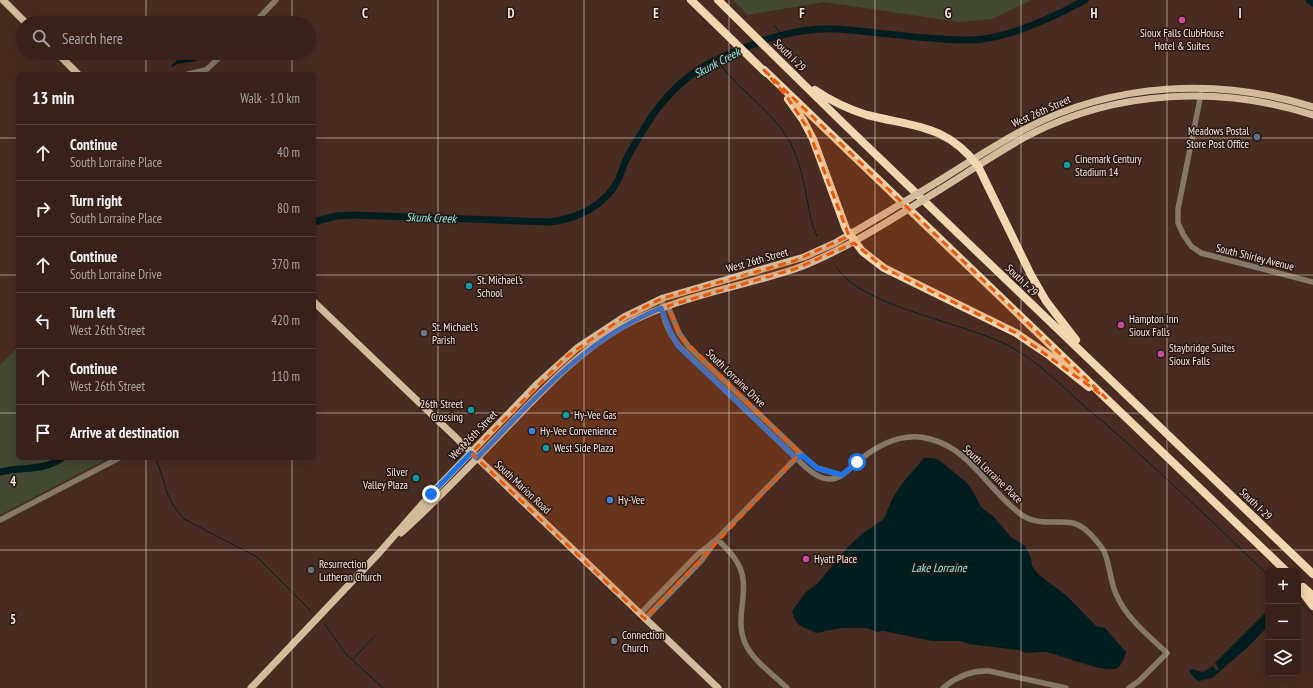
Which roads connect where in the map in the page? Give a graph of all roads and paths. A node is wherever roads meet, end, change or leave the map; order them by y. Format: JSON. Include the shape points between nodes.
{"nodes":[{"id":1,"x":3,"y":0,"type":"edge"},
{"id":2,"x":276,"y":0,"type":"edge"},
{"id":3,"x":691,"y":0,"type":"edge"},
{"id":4,"x":718,"y":0,"type":"edge"},
{"id":5,"x":19,"y":16,"type":"edge"},
{"id":6,"x":261,"y":16,"type":"edge"},
{"id":7,"x":64,"y":60,"type":"edge"},
{"id":8,"x":217,"y":60,"type":"edge"},
{"id":9,"x":780,"y":61,"type":"junction"},
{"id":10,"x":761,"y":68,"type":"junction"},
{"id":11,"x":76,"y":72,"type":"edge"},
{"id":12,"x":197,"y":72,"type":"edge"},
{"id":13,"x":1201,"y":92,"type":"junction"},
{"id":14,"x":1313,"y":107,"type":"edge"},
{"id":15,"x":1313,"y":115,"type":"edge"},
{"id":16,"x":976,"y":163,"type":"junction"},
{"id":17,"x":852,"y":239,"type":"junction"},
{"id":18,"x":1313,"y":282,"type":"edge"},
{"id":19,"x":663,"y":298,"type":"junction"},
{"id":20,"x":316,"y":304,"type":"edge"},
{"id":21,"x":664,"y":307,"type":"junction"},
{"id":22,"x":606,"y":328,"type":"junction"},
{"id":23,"x":556,"y":365,"type":"junction"},
{"id":24,"x":562,"y":372,"type":"junction"},
{"id":25,"x":1106,"y":375,"type":"junction"},
{"id":26,"x":1106,"y":398,"type":"junction"},
{"id":27,"x":517,"y":416,"type":"junction"},
{"id":28,"x":798,"y":451,"type":"junction"},
{"id":29,"x":474,"y":455,"type":"junction"},
{"id":30,"x":803,"y":456,"type":"junction"},
{"id":31,"x":796,"y":458,"type":"junction"},
{"id":32,"x":115,"y":460,"type":"edge"},
{"id":33,"x":842,"y":475,"type":"junction"},
{"id":34,"x":0,"y":520,"type":"edge"},
{"id":35,"x":717,"y":539,"type":"junction"},
{"id":36,"x":1283,"y":568,"type":"edge"},
{"id":37,"x":1313,"y":574,"type":"edge"},
{"id":38,"x":1301,"y":585,"type":"edge"},
{"id":39,"x":1301,"y":590,"type":"edge"},
{"id":40,"x":1313,"y":596,"type":"edge"},
{"id":41,"x":1313,"y":606,"type":"edge"},
{"id":42,"x":643,"y":616,"type":"junction"},
{"id":43,"x":251,"y":688,"type":"edge"},
{"id":44,"x":718,"y":688,"type":"edge"},
{"id":45,"x":787,"y":688,"type":"edge"},
{"id":46,"x":943,"y":688,"type":"edge"},
{"id":47,"x":1066,"y":688,"type":"edge"},
{"id":48,"x":1129,"y":688,"type":"edge"}],
"edges":[{"from":1,"to":5,"type":"main road"},
{"from":2,"to":6,"type":"street"},
{"from":3,"to":10,"type":"highway"},
{"from":4,"to":9,"type":"highway","name":"South I-29"},
{"from":7,"to":11,"type":"main road"},
{"from":8,"to":12,"type":"street","via":[[206,70]]},
{"from":9,"to":16,"type":"highway","via":[[808,85],[836,103],[867,114],[931,129],[954,142]]},
{"from":9,"to":25,"type":"highway","name":"South I-29"},
{"from":10,"to":17,"type":"highway","via":[[793,105],[808,130],[843,224]]},
{"from":10,"to":26,"type":"highway"},
{"from":13,"to":14,"type":"main road","via":[[1255,92]]},
{"from":13,"to":15,"type":"main road","via":[[1258,101]]},
{"from":13,"to":16,"type":"main road","name":"West 26th Street","via":[[1149,90],[1086,104],[1026,128]]},
{"from":13,"to":18,"type":"street","name":"South Shirley Avenue","via":[[1178,209],[1180,228],[1186,241],[1208,256]]},
{"from":16,"to":17,"type":"main road","name":"West 26th Street","bridge":true,"via":[[941,189],[889,221]]},
{"from":16,"to":17,"type":"main road","name":"West 26th Street","bridge":true,"via":[[937,182],[884,214]]},
{"from":16,"to":25,"type":"highway","via":[[1038,288],[1065,327]]},
{"from":17,"to":19,"type":"main road","name":"West 26th Street","via":[[794,261]]},
{"from":17,"to":21,"type":"main road","name":"West 26th Street","via":[[795,269]]},
{"from":17,"to":26,"type":"highway","via":[[868,257],[884,268],[1016,333],[1050,356],[1083,384]]},
{"from":19,"to":21,"type":"street"},
{"from":19,"to":22,"type":"main road","name":"West 26th Street"},
{"from":20,"to":29,"type":"main road","name":"South Marion Road"},
{"from":21,"to":24,"type":"main road","name":"West 26th Street","via":[[613,332],[579,356]]},
{"from":21,"to":28,"type":"street","name":"South Lorraine Drive","via":[[684,341]]},
{"from":21,"to":31,"type":"street","name":"South Lorraine Drive","via":[[670,331],[678,346]]},
{"from":22,"to":23,"type":"main road","name":"West 26th Street"},
{"from":22,"to":24,"type":"main road","via":[[566,362],[561,368]]},
{"from":23,"to":27,"type":"main road","via":[[555,371]]},
{"from":23,"to":29,"type":"main road","name":"West 26th Street"},
{"from":24,"to":27,"type":"main road","name":"West 26th Street"},
{"from":25,"to":37,"type":"highway","name":"South I-29"},
{"from":26,"to":36,"type":"highway"},
{"from":27,"to":29,"type":"main road","name":"West 26th Street"},
{"from":28,"to":30,"type":"street","name":"South Lorraine Drive"},
{"from":28,"to":31,"type":"street"},
{"from":29,"to":42,"type":"main road","name":"South Marion Road"},
{"from":29,"to":43,"type":"main road","name":"West 26th Street","via":[[415,511],[379,553]]},
{"from":30,"to":31,"type":"street"},
{"from":30,"to":33,"type":"street","via":[[817,468]]},
{"from":31,"to":33,"type":"street","via":[[823,478],[830,479]]},
{"from":31,"to":35,"type":"street"},
{"from":32,"to":34,"type":"street"},
{"from":33,"to":48,"type":"street","name":"South Lorraine Place","via":[[872,450],[893,440],[919,437],[936,440],[961,455],[1024,517],[1041,522],[1073,523],[1086,530],[1104,550],[1113,588],[1122,606],[1167,653]]},
{"from":35,"to":42,"type":"street","via":[[696,556]]},
{"from":35,"to":45,"type":"street","via":[[737,560],[743,577],[744,594],[740,622],[745,644]]},
{"from":38,"to":40,"type":"highway"},
{"from":39,"to":41,"type":"highway"},
{"from":42,"to":44,"type":"main road","name":"South Marion Road"},
{"from":46,"to":47,"type":"street","via":[[963,674],[978,670]]}]}
